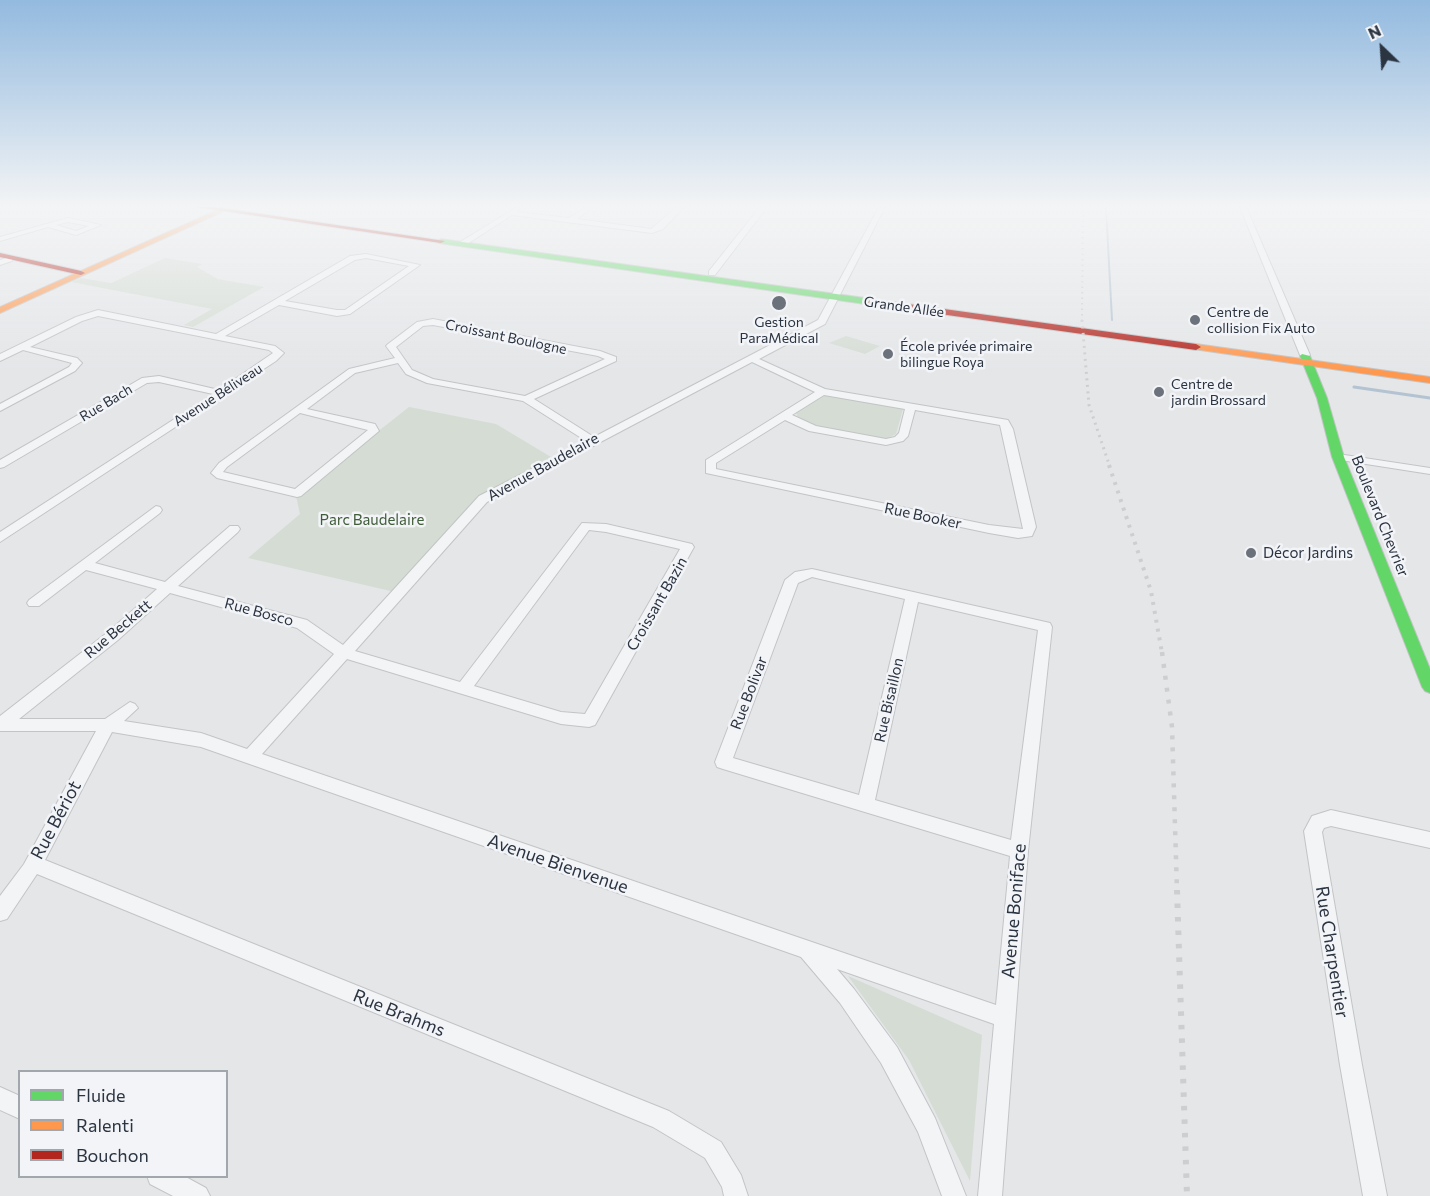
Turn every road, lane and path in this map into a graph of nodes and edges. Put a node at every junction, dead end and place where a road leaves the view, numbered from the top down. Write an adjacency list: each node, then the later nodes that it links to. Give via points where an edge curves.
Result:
1 (23, 263): 10 (main road)
2 (99, 263): 10 (main road)
3 (345, 263): 13 (street)
4 (404, 263): 13 (street, via 416,265 347,312)
5 (614, 263): 12 (main road, Grande Allée)
6 (631, 263): 11 (main road, Grande Allée)
7 (720, 263): 11 (street)
8 (854, 263): 12 (street, Avenue Baudelaire)
9 (1266, 263): 20 (street)
10 (77, 273): 14 (main road); 15 (main road)
11 (712, 273): 12 (main road, Grande Allée)
12 (838, 294): 19 (street, Avenue Baudelaire, via 819,324); 20 (main road, Grande Allée)
13 (278, 302): 16 (street)
14 (0, 304)
15 (0, 310)
16 (217, 337): 17 (street, Avenue Béliveau, via 98,314); 25 (street, Avenue Béliveau, via 279,352)
17 (21, 347): 18 (street, Avenue Béliveau); 28 (street, via 77,363)
18 (0, 358)
19 (752, 359): 24 (street, Rue Booker); 31 (street, Avenue Baudelaire)
20 (1306, 359): 22 (main road, Grande Allée); 23 (main road, Grande Allée); 32 (main road, Boulevard Chevrier)
21 (400, 360): 26 (street, via 409,372 430,381); 26 (street, Croissant Boulogne, via 391,346 427,322 612,359); 29 (street, via 352,371)
22 (1430, 372)
23 (1430, 380)
24 (822, 392): 27 (street, Rue Booker); 30 (street, Rue Booker)
25 (221, 393): 33 (street, Rue Bach, via 159,379 145,380); 37 (street, Avenue Béliveau)
26 (526, 399): 31 (street)
27 (911, 406): 30 (street, via 903,434 894,442 813,429); 30 (street, Rue Booker, via 1004,422 1030,527 1028,533 988,529 710,471 710,462)
28 (0, 408)
29 (299, 410): 29 (street, via 223,465 217,473 297,493 374,431 371,426)
30 (784, 415)
31 (592, 440): 43 (street, Avenue Baudelaire, via 483,499)
32 (1338, 457): 34 (street); 44 (main road, Boulevard Chevrier)
33 (0, 465)
34 (1430, 471)
35 (156, 510): 38 (street)
36 (234, 529): 39 (street, Rue Beckett)
37 (0, 538)
38 (84, 565): 39 (street, Rue Bosco); 41 (street)
39 (167, 587): 43 (street, Rue Bosco, via 302,624); 47 (street, Rue Beckett, via 113,636)
40 (913, 596): 42 (street, Rue Bolivar); 50 (street, Rue Bisaillon); 50 (street, Rue Bolivar, via 812,573 792,580 723,762)
41 (34, 603)
42 (1045, 627): 52 (street, Avenue Boniface)
43 (344, 653): 45 (street, Croissant Bazin); 49 (street, Avenue Baudelaire)
44 (1430, 687)
45 (464, 688): 45 (street, Croissant Bazin, via 586,526 688,547 589,721 561,718)
46 (130, 708): 48 (street)
47 (0, 725): 48 (street, Avenue Bienvenue)
48 (108, 725): 49 (street, Avenue Bienvenue, via 201,740); 53 (street, Rue Bériot)
49 (250, 757): 55 (street, Avenue Bienvenue)
50 (865, 805): 52 (street, Rue Bolivar)
51 (1430, 840): 64 (street, Rue Charpentier, via 1331,818 1318,822 1313,831)
52 (1018, 851): 56 (street, Avenue Boniface)
53 (33, 864): 54 (street, Rue Bériot); 61 (street, Rue Brahms, via 661,1119 712,1150 733,1183)
54 (0, 912)
55 (807, 951): 56 (street, Avenue Bienvenue); 62 (street, via 847,996 890,1055 927,1126)
56 (1005, 1018): 63 (street, Avenue Boniface)
57 (0, 1098): 58 (street)
58 (18, 1107)
59 (162, 1178): 60 (street)
60 (198, 1196)
61 (736, 1196)
62 (954, 1196)
63 (990, 1196)
64 (1376, 1196)

